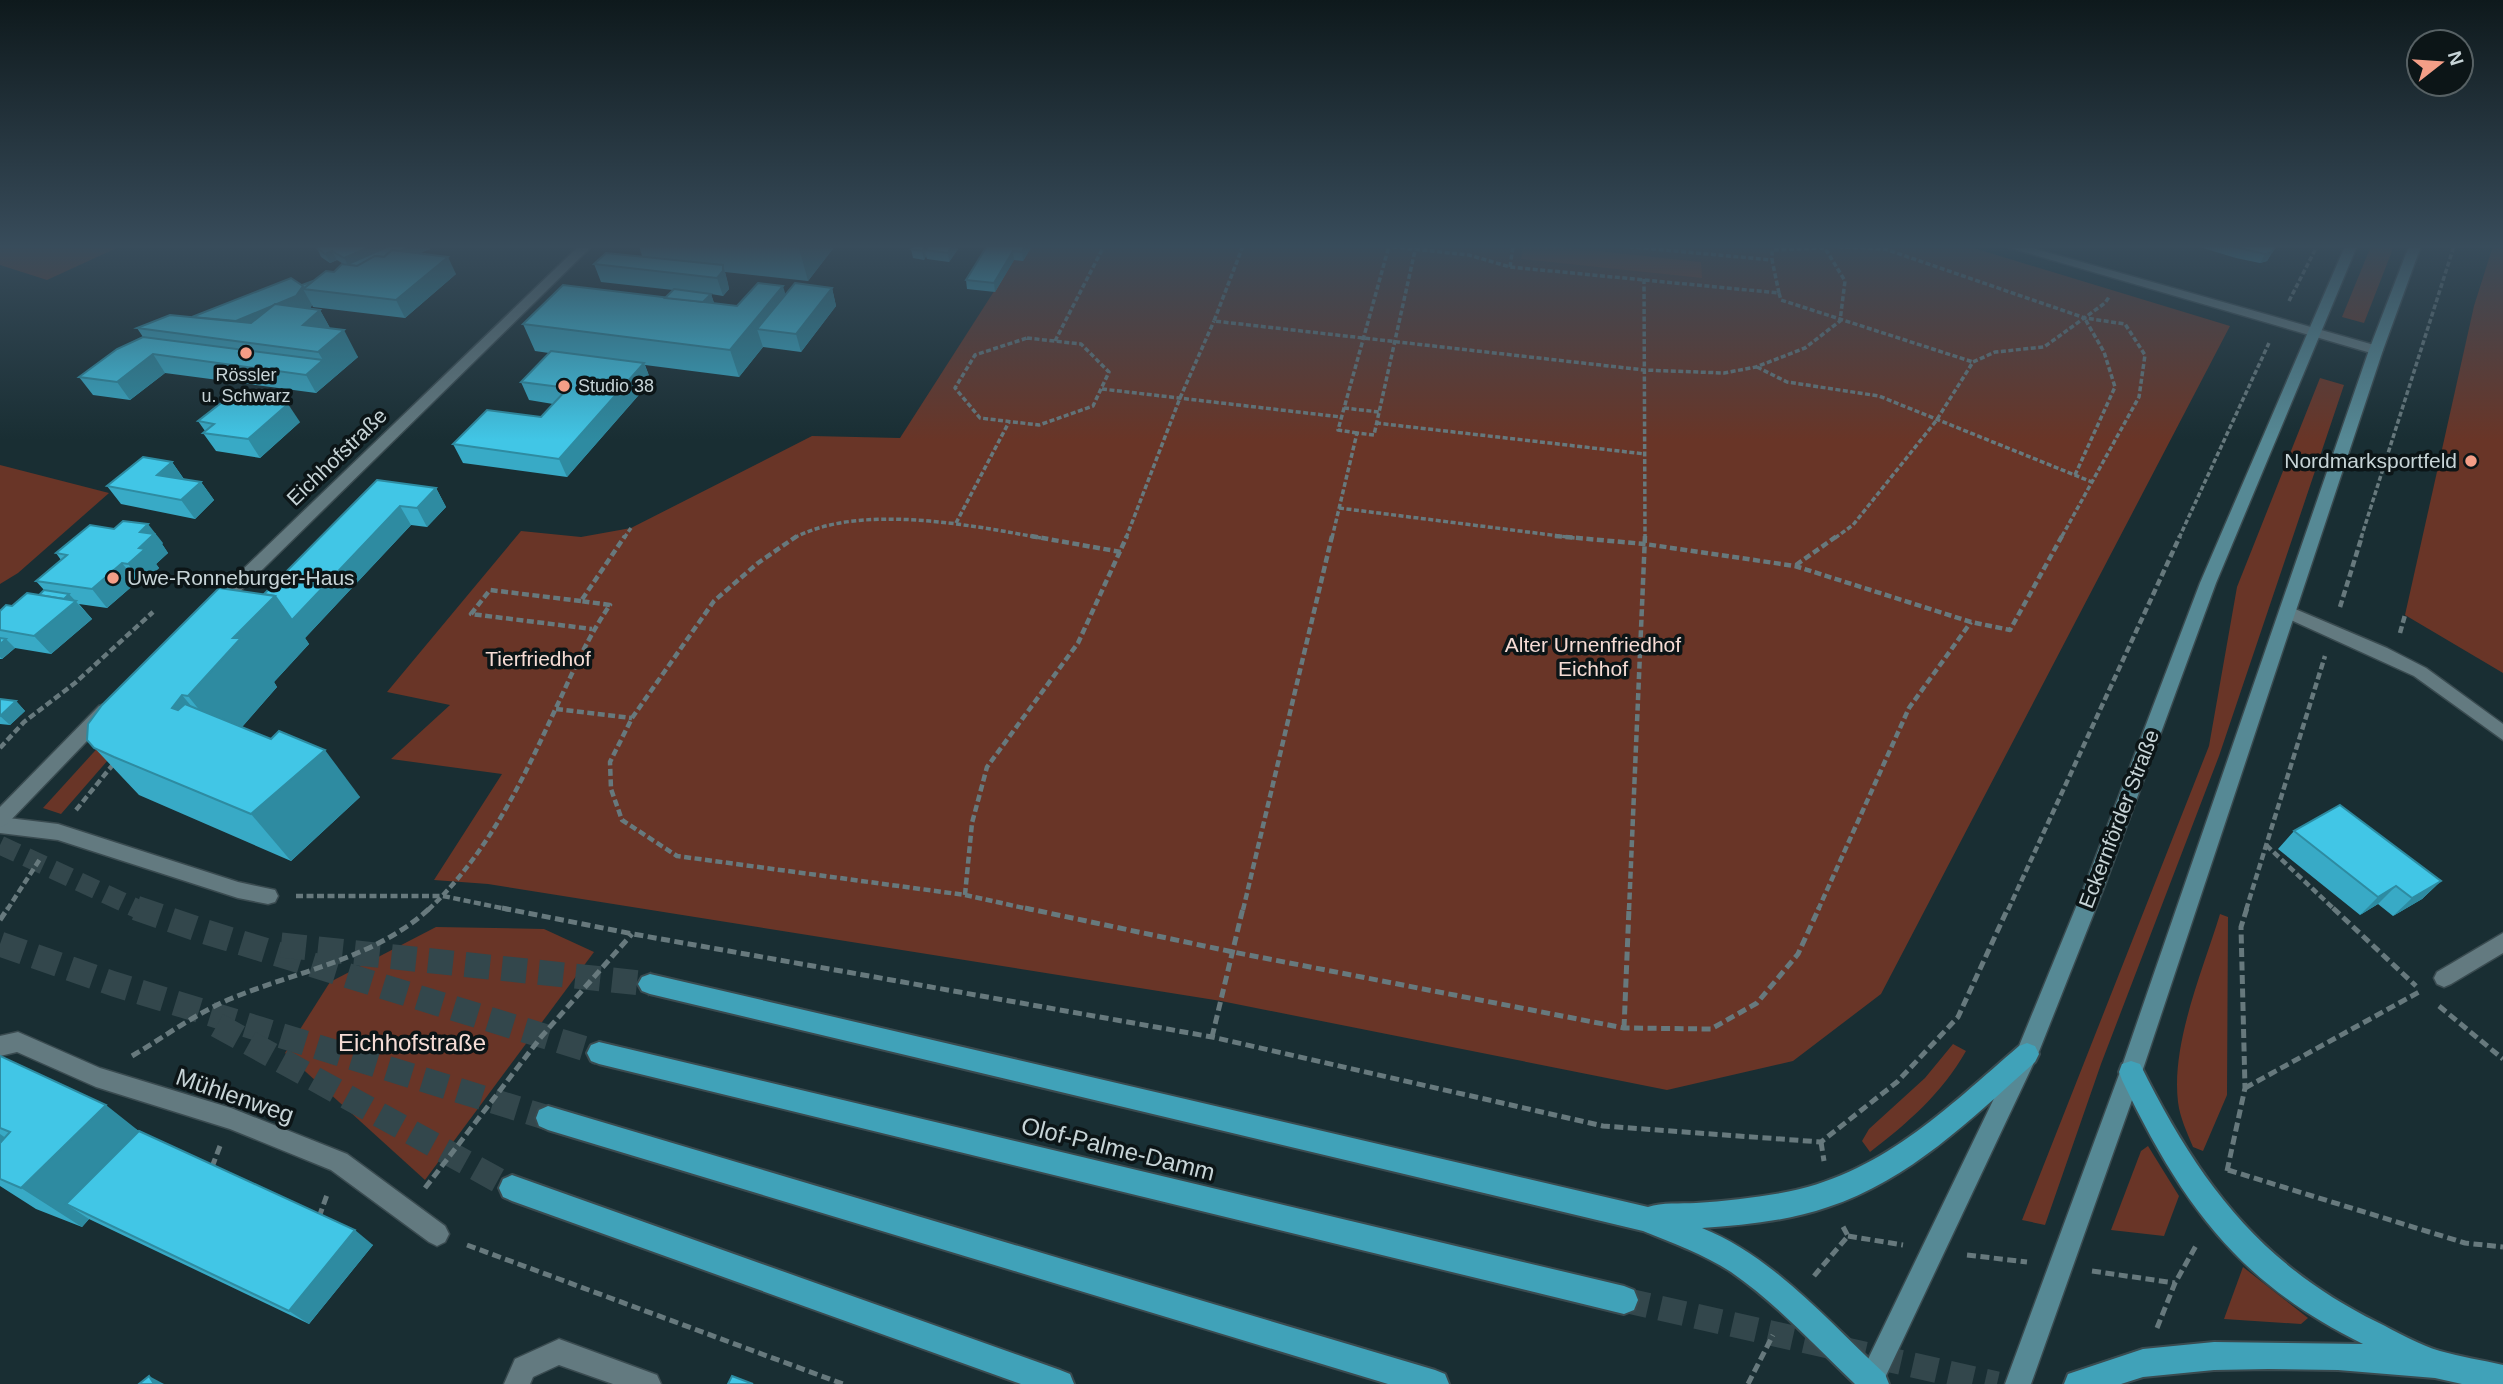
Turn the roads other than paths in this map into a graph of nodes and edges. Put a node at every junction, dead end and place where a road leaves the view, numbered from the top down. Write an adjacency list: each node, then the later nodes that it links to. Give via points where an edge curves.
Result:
1 (519, 311): 8 (street, Eichhofstraße)
2 (2235, 311): 5 (street)
3 (2322, 311): 5 (main road, Eckernförder Straße)
4 (2391, 311): 6 (main road)
5 (2313, 332): 6 (street); 19 (main road, Eckernförder Straße, via 2208,583)
6 (2376, 351): 7 (main road)
7 (2288, 612): 10 (street, via 2420,672); 20 (main road)
8 (196, 624)
9 (117, 699): 11 (street)
10 (2503, 733)
11 (0, 819)
12 (0, 825): 13 (street, via 58,832 238,890)
13 (268, 895)
14 (2503, 942): 15 (street)
15 (2444, 978)
16 (650, 984): 23 (highway)
17 (0, 1046): 24 (street, Mühlenweg, via 19,1042 96,1077 231,1119 339,1162)
18 (599, 1053): 25 (highway, Olof-Palme-Damm)
19 (2026, 1054): 23 (highway, via 1942,1128 1853,1185 1775,1208); 28 (main road, Eckernförder Straße)
20 (2131, 1072): 26 (highway, via 2169,1150 2210,1211 2258,1260 2338,1316); 33 (main road)
21 (548, 1118): 32 (highway)
22 (512, 1188): 31 (highway)
23 (1643, 1218): 28 (highway, via 1740,1262 1790,1303)
24 (437, 1234)
25 (1624, 1300)
26 (2435, 1364): 27 (highway); 34 (highway, via 2338,1356 2214,1356 2143,1363)
27 (2503, 1379)
28 (1872, 1383)
29 (517, 1384): 30 (street, via 524,1368 559,1352)
30 (648, 1384)
31 (1060, 1384)
32 (1435, 1384)
33 (2018, 1384)
34 (2078, 1384)

